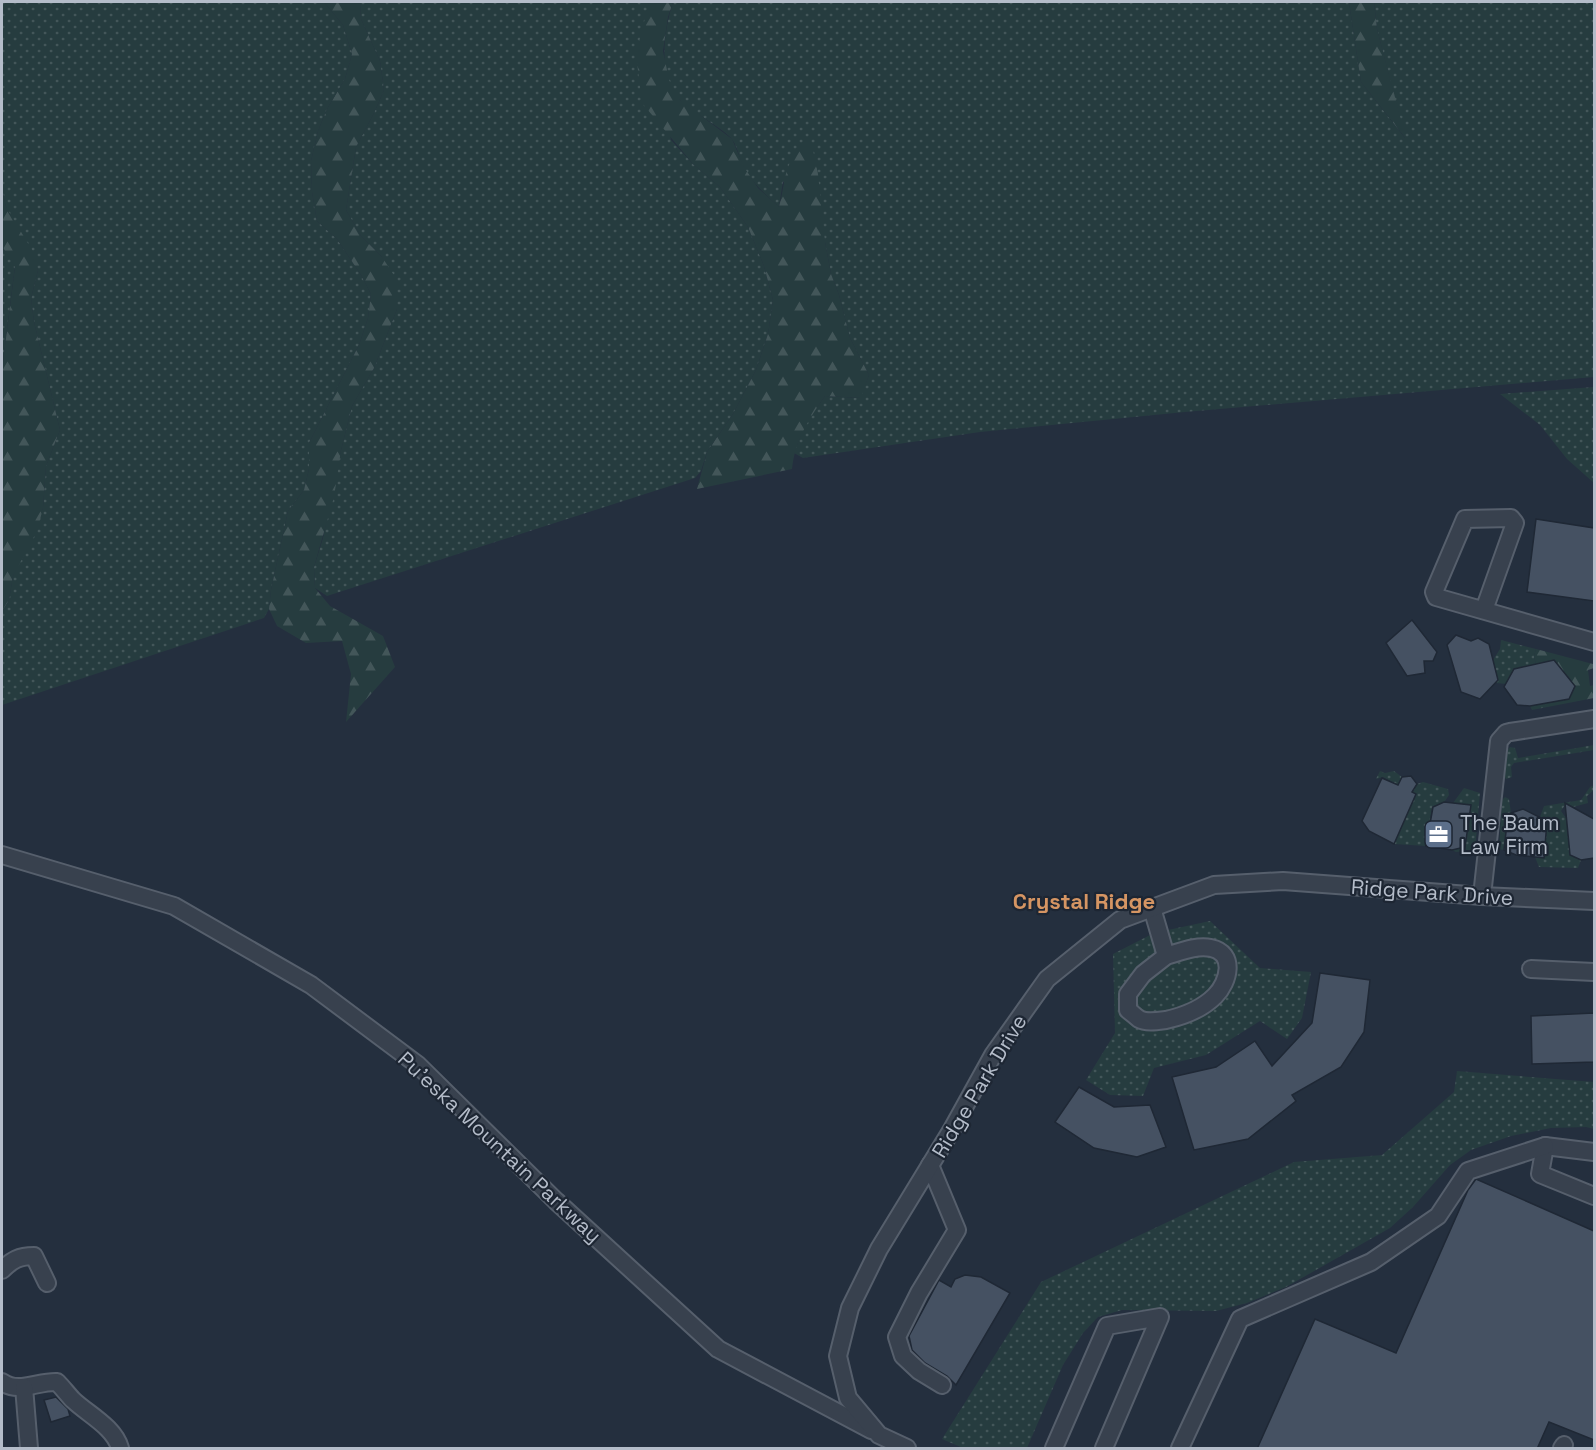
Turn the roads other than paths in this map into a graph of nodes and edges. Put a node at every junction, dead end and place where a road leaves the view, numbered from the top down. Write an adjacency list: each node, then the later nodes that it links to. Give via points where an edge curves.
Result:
1 (1484, 610): 1 (street, via 1436,597 1434,592 1465,519 1511,518 1515,523); 2 (street)
2 (1594, 642)
3 (1594, 719): 5 (street, via 1502,736)
4 (2, 855): 20 (street, Pu'eska Mountain Parkway, via 174,906 311,985 418,1065 556,1201 718,1349)
5 (1482, 896): 6 (street, Ridge Park Drive); 7 (street, Ridge Park Drive, via 1283,881 1214,885)
6 (1594, 901)
7 (1152, 908): 8 (street); 13 (street, Ridge Park Drive, via 1120,920 1047,979 993,1055)
8 (1166, 956): 8 (street, via 1143,974 1128,994 1128,1010 1141,1020 1186,1016 1215,996 1226,981 1229,964 1223,954 1212,948)
9 (1531, 969): 10 (street)
10 (1594, 972)
11 (1545, 1146): 12 (street); 14 (street, via 1540,1174); 26 (street, via 1468,1171 1438,1216 1371,1262 1240,1319)
12 (1594, 1152)
13 (930, 1165): 18 (street, via 957,1230 897,1337 903,1356); 20 (street, Ridge Park Drive, via 879,1249 850,1308 838,1356 848,1398)
14 (1594, 1196)
15 (2, 1270): 16 (street, via 13,1260 34,1257)
16 (47, 1283)
17 (2, 1382): 19 (street, via 9,1387)
18 (942, 1385)
19 (24, 1387): 21 (street); 22 (street, via 57,1382 106,1427)
20 (879, 1435): 23 (street, Pu'eska Mountain Parkway)
21 (29, 1449)
22 (120, 1449)
23 (907, 1449)
24 (1054, 1449): 25 (street, via 1107,1326 1160,1317)
25 (1104, 1449)
26 (1180, 1449)

